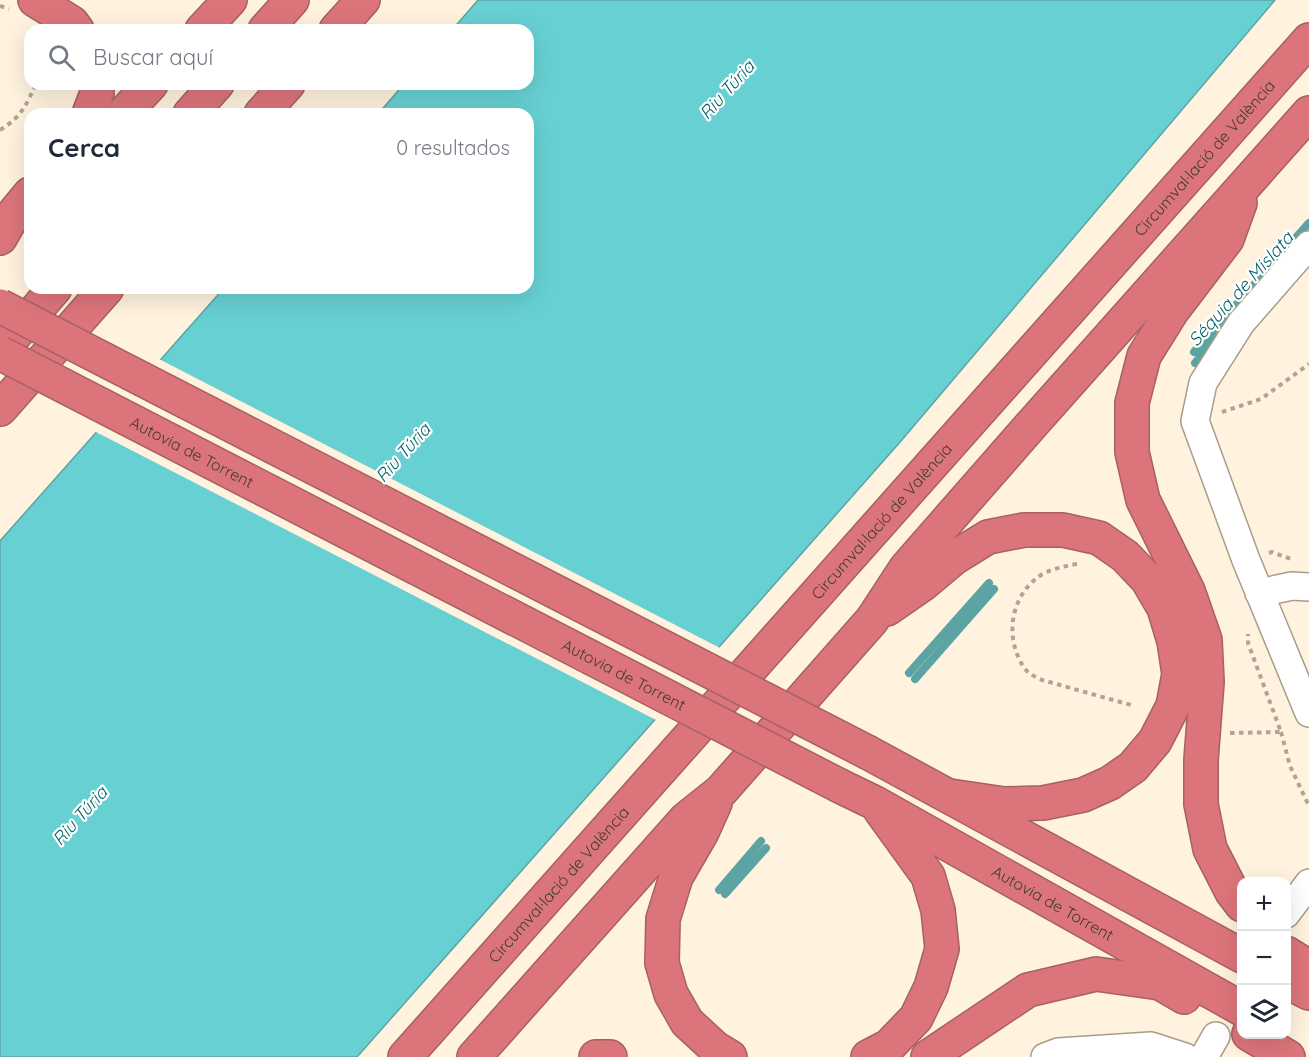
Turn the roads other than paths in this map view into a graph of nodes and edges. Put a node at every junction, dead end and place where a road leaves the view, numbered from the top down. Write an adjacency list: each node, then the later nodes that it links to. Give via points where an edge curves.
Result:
1 (35, 0): 5 (highway)
2 (230, 0): 6 (highway)
3 (292, 0): 7 (highway)
4 (363, 0): 8 (highway)
5 (73, 24)
6 (208, 24)
7 (270, 24)
8 (341, 24)
9 (1309, 40): 51 (highway, Circumval·lació de València)
10 (97, 90): 14 (highway)
11 (145, 90): 15 (highway)
12 (212, 90): 16 (highway)
13 (283, 90): 17 (highway)
14 (91, 108)
15 (129, 108)
16 (195, 108)
17 (266, 108)
18 (1309, 113): 19 (highway)
19 (1248, 182): 33 (highway, via 906,568); 39 (highway, via 1227,239 1172,311 1144,356 1132,403 1132,452 1143,500 1188,591 1205,640 1207,682 1201,804 1210,849)
20 (24, 201): 22 (highway)
21 (24, 217): 22 (highway)
22 (0, 239)
23 (1309, 245): 32 (street, via 1241,323 1203,383 1195,421)
24 (24, 292): 28 (highway)
25 (50, 294): 29 (highway)
26 (102, 294): 30 (highway)
27 (0, 306): 36 (highway, bridge)
28 (0, 319)
29 (0, 352): 37 (highway, Autovia de Torrent, bridge)
30 (0, 409)
31 (1309, 587): 32 (street, via 1292,586)
32 (1259, 593): 34 (street)
33 (872, 620): 35 (highway); 36 (highway, via 988,537 1024,530 1063,530 1099,538 1125,556 1147,579 1164,608 1179,674 1173,706 1155,741 1133,767 1083,795 1043,803 1004,804)
34 (1309, 713)
35 (721, 791): 52 (highway, via 686,819); 55 (highway, via 676,877 663,919 662,963 671,994 687,1022)
36 (950, 796): 41 (highway)
37 (875, 803): 46 (highway, Autovia de Torrent); 56 (highway, via 928,876 938,910 942,949 931,987 916,1018 889,1046)
38 (1309, 883): 40 (street)
39 (1237, 898)
40 (1291, 908)
41 (1237, 953)
42 (1291, 956): 43 (highway)
43 (1309, 967)
44 (1291, 983): 45 (highway)
45 (1309, 993)
46 (1237, 1006)
47 (1291, 1036): 50 (highway)
48 (1256, 1039): 60 (highway)
49 (1220, 1041): 57 (highway, via 1160,983 1096,974 1028,990)
50 (1309, 1047)
51 (405, 1057)
52 (474, 1057)
53 (596, 1057): 54 (highway)
54 (610, 1057)
55 (730, 1057)
56 (868, 1057)
57 (928, 1057)
58 (1045, 1057): 59 (street, via 1058,1052 1152,1046)
59 (1185, 1057)
60 (1288, 1057)

